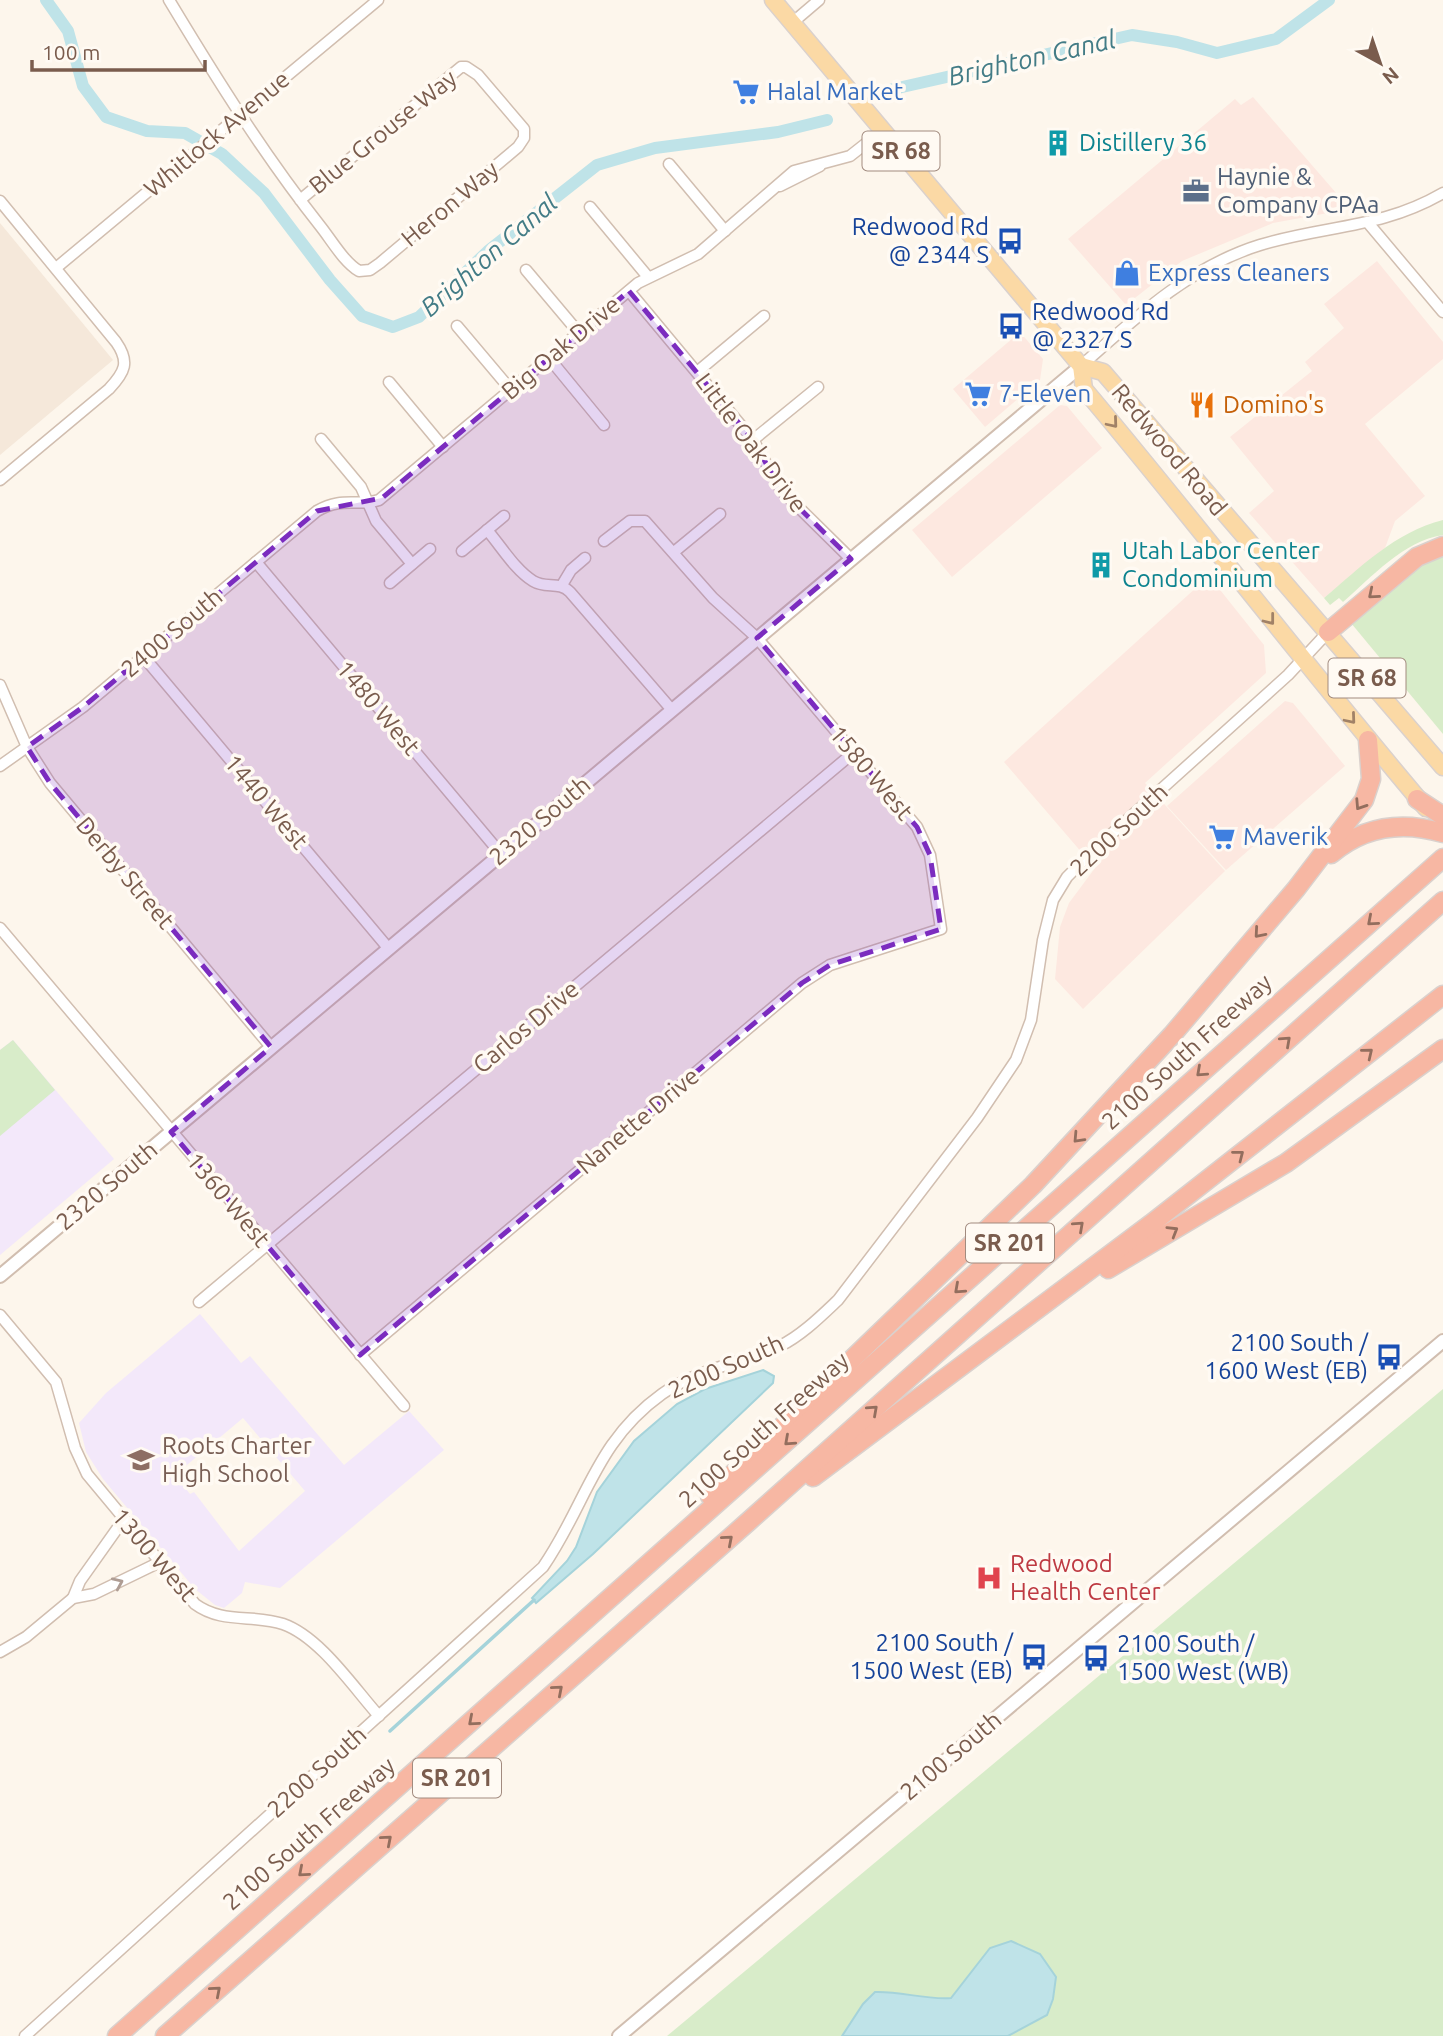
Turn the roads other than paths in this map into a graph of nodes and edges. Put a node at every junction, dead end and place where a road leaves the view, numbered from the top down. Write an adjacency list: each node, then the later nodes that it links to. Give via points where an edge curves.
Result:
1 (169, 0): 7 (street)
2 (378, 0): 7 (street, Whitlock Avenue)
3 (774, 0): 5 (main road, Redwood Road / SR 68)
4 (820, 0): 5 (street)
5 (792, 23): 8 (main road, Redwood Road / SR 68)
6 (466, 66): 11 (street, Blue Grouse Way, via 452,72); 11 (street, Heron Way, via 524,129 524,138 388,257 364,272 351,265)
7 (239, 115): 11 (street); 16 (street, Whitlock Avenue)
8 (883, 130): 15 (street, Big Oak Drive, via 849,156 779,186); 25 (main road, Redwood Road / SR 68)
9 (668, 164): 15 (street)
10 (1443, 193): 14 (street)
11 (300, 200)
12 (0, 201): 16 (street)
13 (590, 207): 18 (street)
14 (1369, 223): 20 (street); 25 (street, via 1275,240 1208,266 1142,313)
15 (725, 231): 18 (street, Big Oak Drive, via 688,261)
16 (55, 268): 34 (street, via 121,349 126,365 109,389)
17 (526, 270): 23 (street)
18 (648, 278): 19 (street, Big Oak Drive)
19 (629, 291): 23 (street, Big Oak Drive); 26 (street, Little Oak Drive)
20 (1443, 312)
21 (764, 316): 26 (street)
22 (457, 326): 29 (street)
23 (579, 333): 24 (street, Big Oak Drive)
24 (549, 358): 29 (street, Big Oak Drive); 30 (street)
25 (1081, 366): 45 (street, 2320 South); 50 (main road, Redwood Road / SR 68, via 1103,372); 53 (main road, Redwood Road / SR 68, one-way to 53, via 1084,389)
26 (697, 372): 32 (street, Little Oak Drive)
27 (389, 382): 33 (street)
28 (818, 387): 32 (street)
29 (511, 390): 33 (street, Big Oak Drive)
30 (604, 425)
31 (321, 439): 35 (street, via 365,492)
32 (753, 440): 45 (street, Little Oak Drive, via 781,490)
33 (443, 447): 35 (street, Big Oak Drive, via 379,500)
34 (0, 480)
35 (368, 503): 46 (street, 2400 South, via 344,502 317,511); 47 (street, via 376,521)
36 (720, 514): 43 (street)
37 (504, 516): 38 (street)
38 (487, 530): 42 (street); 49 (street, via 530,579)
39 (604, 541): 43 (street, 1580 West, via 626,523 639,520)
40 (1443, 546): 50 (highway, one-way to 50, via 1417,557)
41 (430, 549): 47 (street)
42 (462, 551)
43 (674, 552): 51 (street, 1580 West, via 713,598)
44 (585, 558): 49 (street)
45 (851, 559): 51 (street, 2320 South)
46 (256, 562): 52 (street, 2400 South); 64 (street, 1480 West)
47 (412, 564): 48 (street)
48 (390, 583)
49 (562, 585): 55 (street)
50 (1328, 632): 53 (street, 2200 South); 60 (main road, Redwood Road / SR 68)
51 (757, 638): 55 (street, 2320 South); 58 (street, 1580 West)
52 (143, 656): 57 (street, 2400 South); 70 (street, 1440 West)
53 (1302, 661): 56 (main road, Redwood Road / SR 68, one-way to 56); 91 (street, 2200 South, via 1067,877 1047,918 1034,1008 1016,1060 838,1300 782,1345 665,1392 640,1411 601,1458 564,1537 543,1567)
54 (0, 685): 57 (street, Derby Street)
55 (672, 710): 64 (street, 2320 South)
56 (1368, 740): 61 (main road, Redwood Road / SR 68); 66 (highway, one-way to 66, via 1371,779 1364,800)
57 (27, 747): 59 (street, 2400 South); 74 (street, Derby Street, via 50,783)
58 (853, 753): 69 (street, 1580 West, via 916,827 930,855); 77 (street, Carlos Drive)
59 (0, 766)
60 (1443, 767)
61 (1418, 799): 62 (highway); 63 (main road, Redwood Road / SR 68)
62 (1443, 816)
63 (1443, 831): 66 (highway, via 1409,826 1368,831 1343,844)
64 (500, 854): 70 (street, 2320 South)
65 (1443, 858): 89 (highway, 2100 South Freeway / SR 201, one-way to 89)
66 (1296, 889): 89 (highway, one-way to 89, via 1053,1166 645,1556)
67 (1442, 901): 86 (highway, SR 201, one-way to 67)
68 (0, 928): 76 (street, 1360 West)
69 (941, 929): 83 (street, Nanette Drive, via 830,965 802,983)
70 (388, 948): 74 (street, 2320 South)
71 (1443, 986): 73 (highway)
72 (1443, 995): 73 (highway)
73 (1407, 1021): 81 (highway, one-way to 73)
74 (271, 1048): 76 (street, 2320 South)
75 (1443, 1049): 81 (highway, one-way to 75, via 1286,1163)
76 (171, 1132): 77 (street, 1360 West); 78 (street, 2320 South)
77 (267, 1245): 79 (street, Carlos Drive); 83 (street, 1360 West)
78 (0, 1276)
79 (199, 1302)
80 (0, 1315): 85 (street, 1300 West, via 56,1382 79,1460)
81 (1030, 1316): 86 (highway, via 858,1446)
82 (1443, 1341): 95 (street, 2100 South)
83 (360, 1355): 84 (street, 1360 West)
84 (404, 1406)
85 (124, 1519): 87 (street, 1300 West); 88 (street)
86 (749, 1521): 94 (highway, SR 201, one-way to 86)
87 (160, 1562): 88 (street, one-way to 87, via 94,1594); 91 (street, 1300 West, via 207,1613 279,1623 302,1633)
88 (73, 1598): 90 (street)
89 (598, 1611): 93 (highway, 2100 South Freeway / SR 201, one-way to 93)
90 (0, 1652)
91 (379, 1716): 92 (street, 2200 South)
92 (25, 2036)
93 (117, 2036)
94 (165, 2036)
95 (619, 2036)

